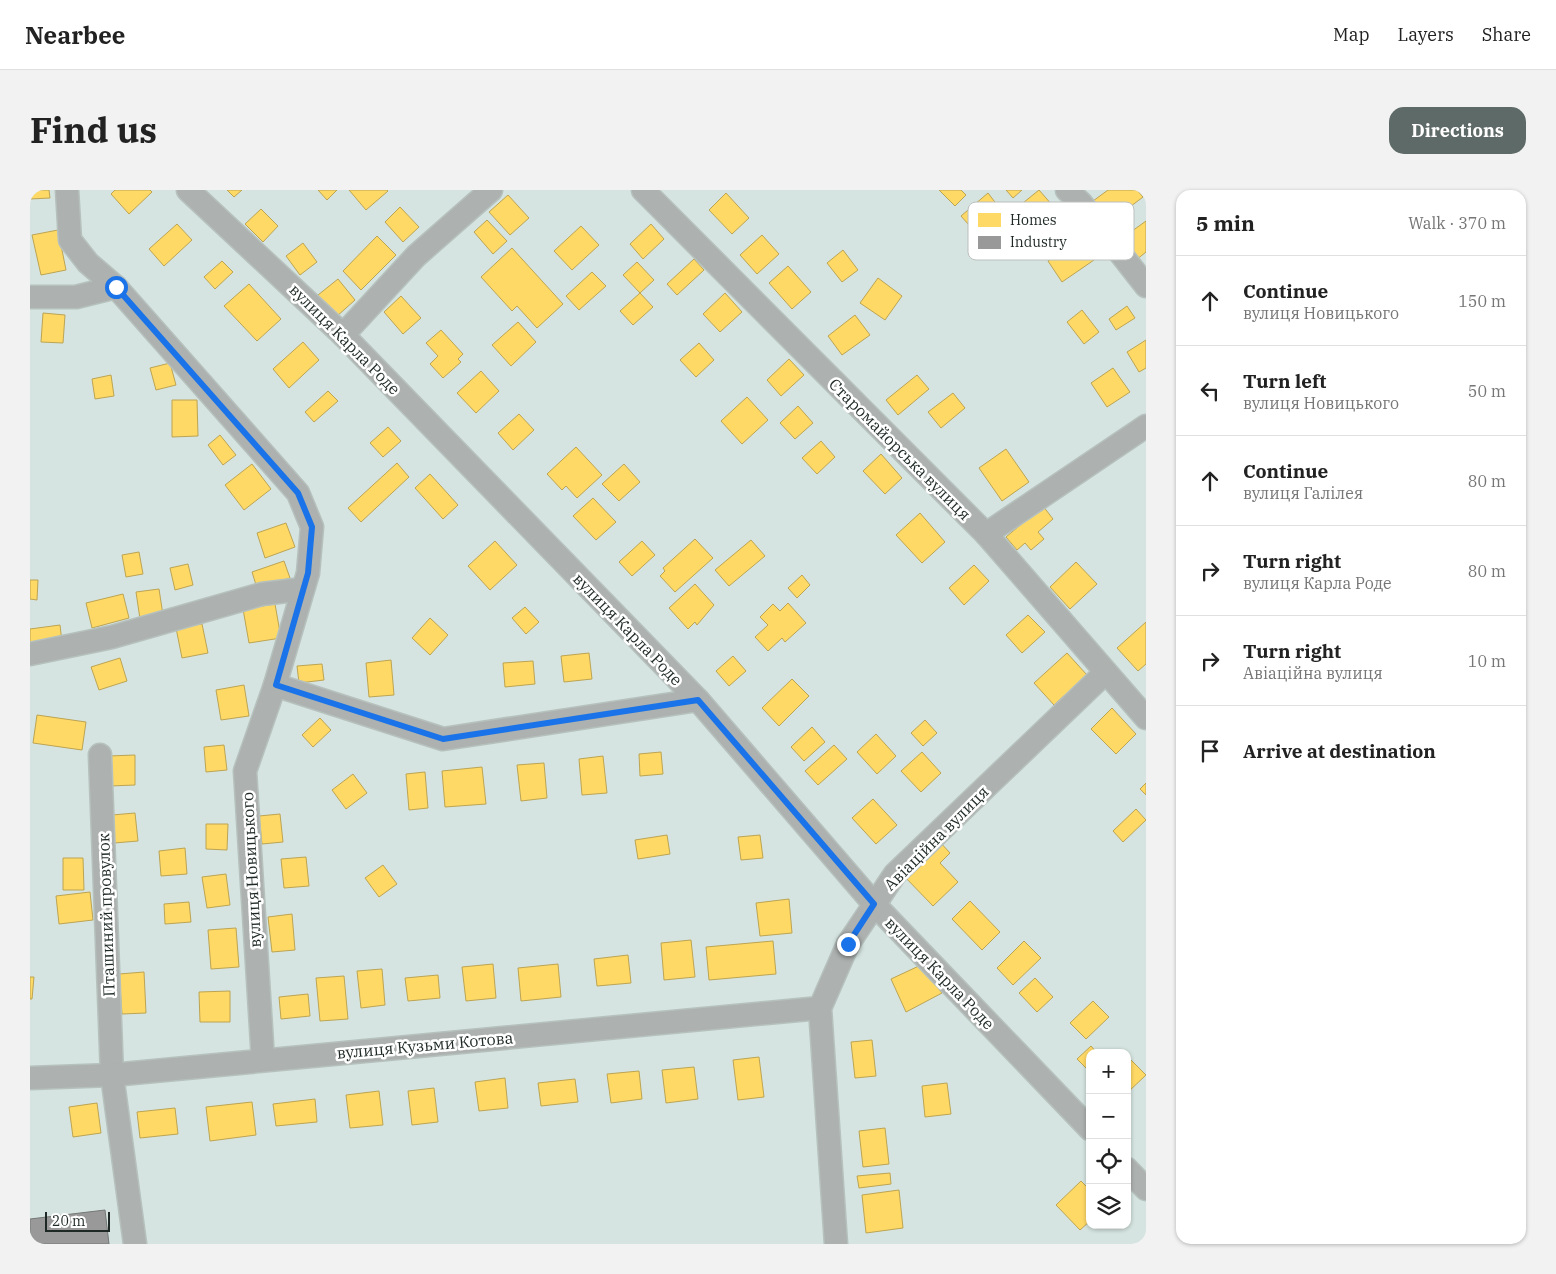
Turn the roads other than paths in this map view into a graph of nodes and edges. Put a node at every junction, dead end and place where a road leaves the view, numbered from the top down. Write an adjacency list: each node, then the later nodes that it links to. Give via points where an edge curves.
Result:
1 (66, 190): 9 (street, вулиця Новицького, via 70,240 88,263)
2 (188, 190): 11 (street, вулиця Карла Роде)
3 (491, 190): 11 (street, via 416,256)
4 (643, 190): 13 (street, Старомайорська вулиця)
5 (1067, 190): 6 (street)
6 (1080, 202)
7 (1126, 260): 8 (street)
8 (1146, 286)
9 (116, 287): 10 (street, via 76,297); 14 (street, вулиця Новицького, via 298,493 312,527)
10 (30, 297)
11 (343, 335): 18 (street, вулиця Карла Роде)
12 (1146, 426): 13 (street)
13 (986, 534): 16 (street, Старомайорська вулиця)
14 (304, 588): 15 (street, via 262,594 112,637); 17 (street, вулиця Новицького)
15 (30, 654)
16 (1105, 673): 19 (street, Старомайорська вулиця); 21 (street, Авіаційна вулиця, via 895,874)
17 (276, 685): 18 (street, via 443,739); 23 (street, вулиця Новицького, via 246,771)
18 (698, 700): 21 (street, вулиця Карла Роде)
19 (1146, 718)
20 (100, 755): 24 (street, Пташиний провулок)
21 (874, 904): 22 (street, Авіаційна вулиця, via 848,944); 26 (street, вулиця Карла Роде)
22 (820, 1008): 23 (street, вулиця Кузьми Котова); 30 (street, Авіаційна вулиця)
23 (263, 1060): 24 (street, вулиця Кузьми Котова)
24 (112, 1075): 25 (street, вулиця Кузьми Котова); 29 (street, Пташиний провулок)
25 (30, 1078)
26 (1086, 1125)
27 (1131, 1173): 28 (street)
28 (1146, 1189)
29 (135, 1244)
30 (836, 1244)

